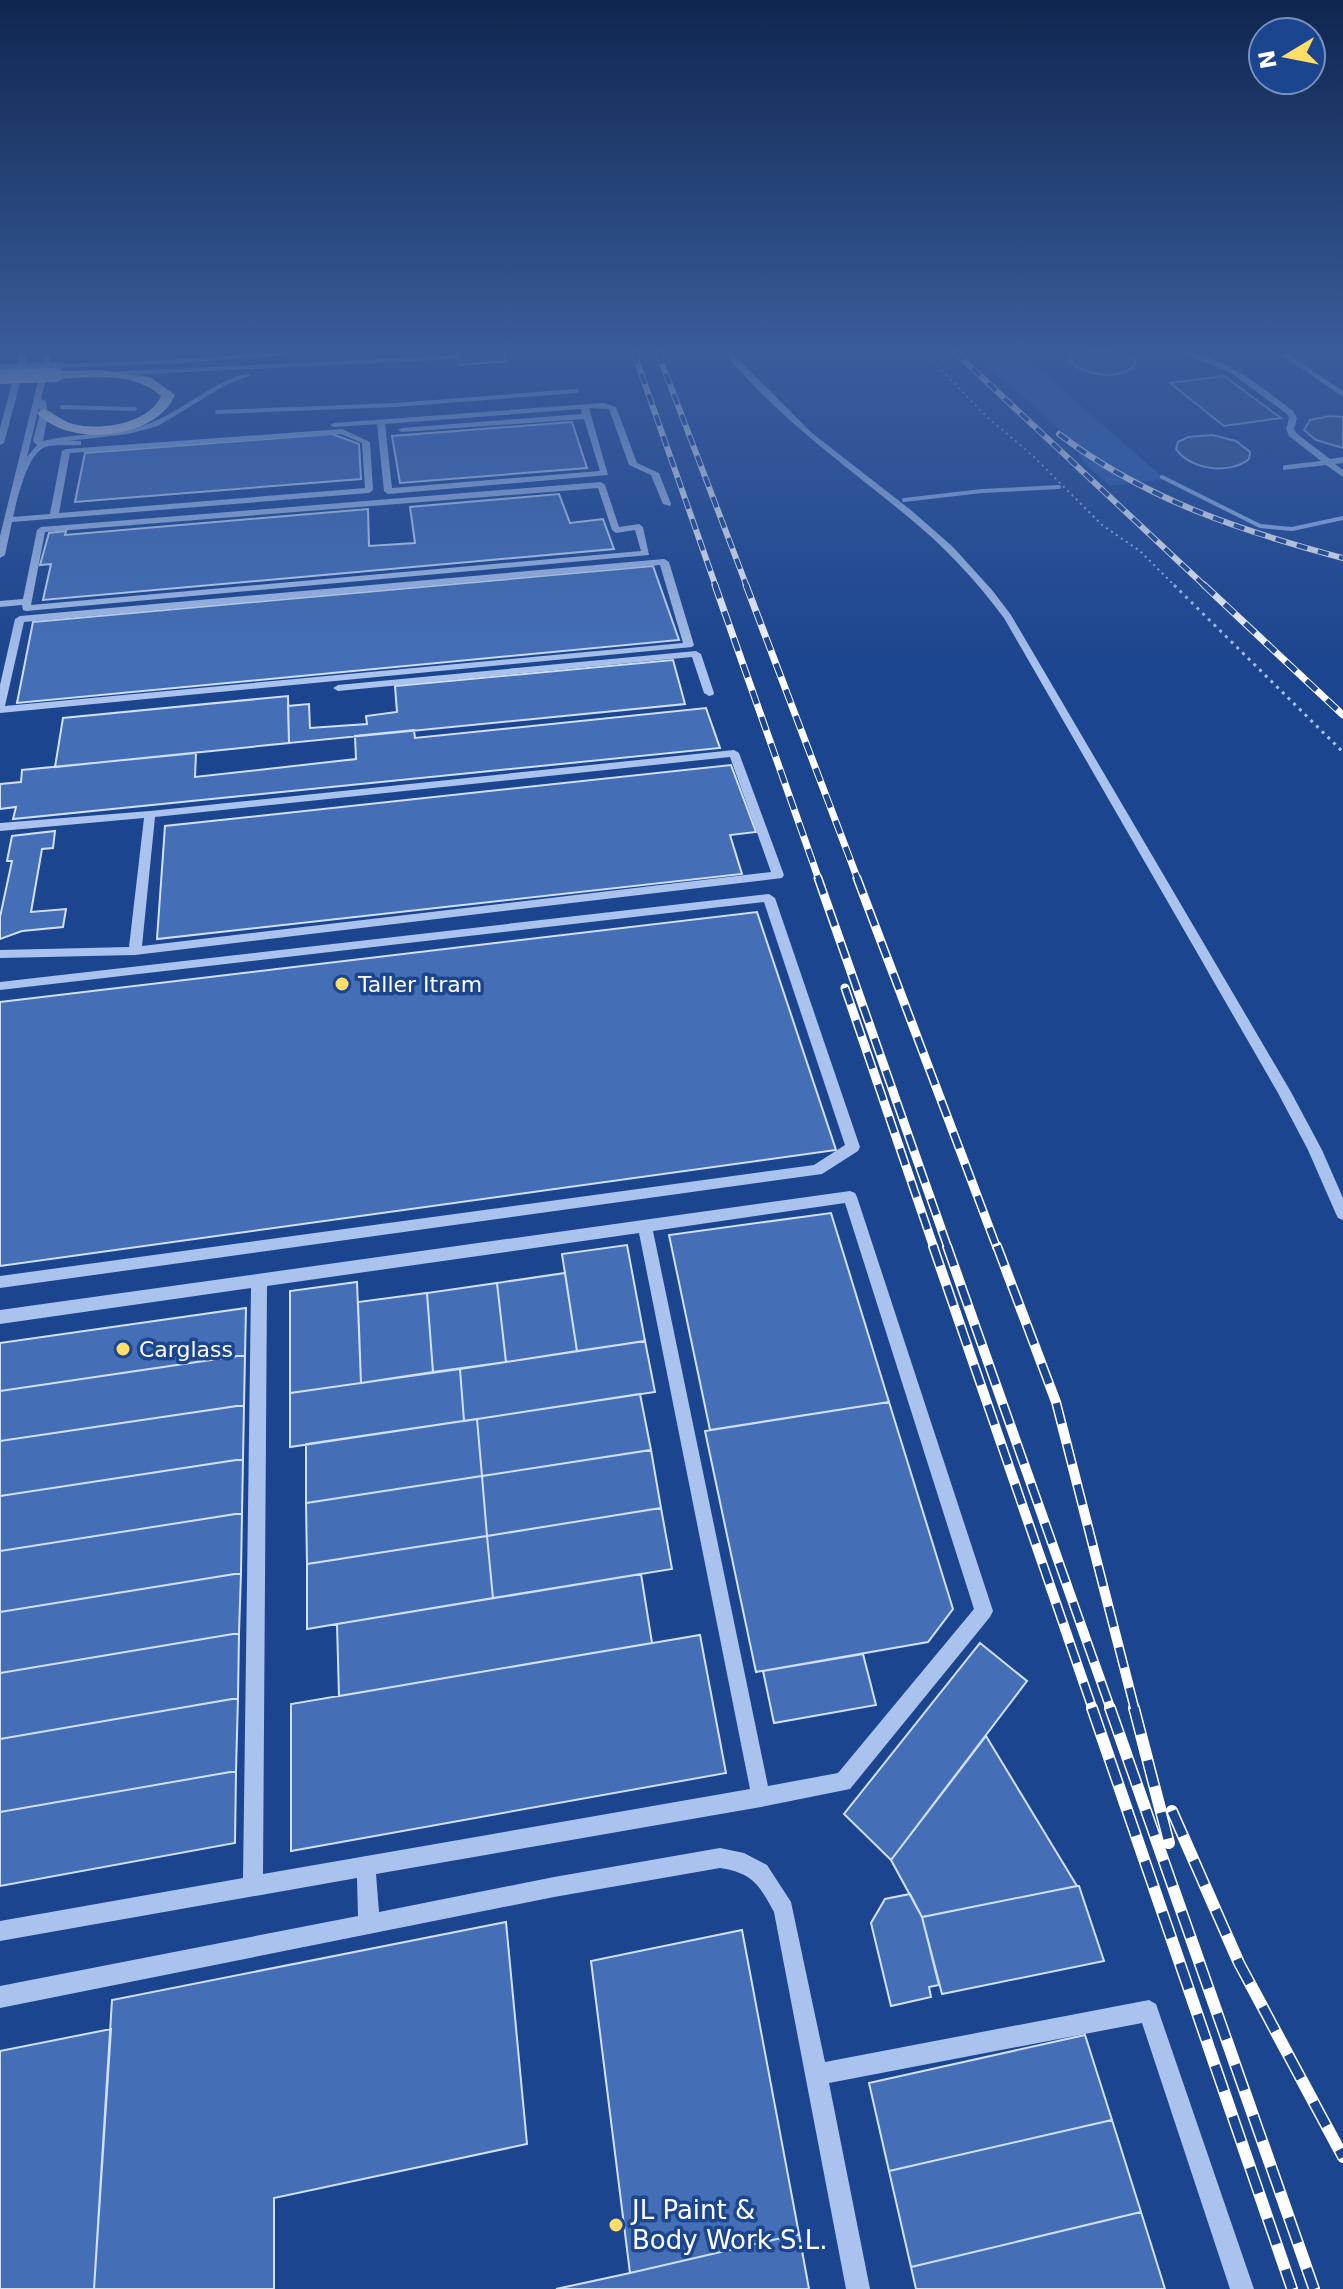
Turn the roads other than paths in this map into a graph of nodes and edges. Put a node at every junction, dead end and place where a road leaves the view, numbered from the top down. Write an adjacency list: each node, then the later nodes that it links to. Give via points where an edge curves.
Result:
1 (23, 460): 14 (street)
2 (31, 460): 14 (street)
3 (64, 460): 16 (street)
4 (367, 460): 16 (street, via 369,490)
5 (385, 460): 6 (street, via 388,491 605,473)
6 (601, 460)
7 (631, 460): 15 (street, via 655,473)
8 (841, 460): 29 (street, via 931,528 986,585 1008,617 1284,1092)
9 (1325, 460): 11 (street)
10 (1343, 460): 11 (street)
11 (1328, 462): 12 (street); 13 (street)
12 (1286, 468)
13 (1343, 474)
14 (19, 476): 17 (street)
15 (667, 504)
16 (54, 517): 17 (street)
17 (8, 520): 18 (street)
18 (0, 555)
19 (27, 602): 19 (street, via 41,530 601,485 616,530 639,527 646,553 26,608); 20 (street)
20 (0, 604)
21 (709, 693): 23 (street, via 696,654)
22 (0, 703): 22 (street, via 20,619 664,562 689,645)
23 (0, 721)
24 (150, 814): 25 (street); 26 (street); 26 (street, via 734,753 778,875)
25 (0, 827)
26 (135, 951): 27 (street)
27 (0, 954)
28 (0, 986): 32 (street, via 769,898 853,1147 817,1170)
29 (1343, 1214)
30 (645, 1226): 31 (street); 34 (street); 34 (street, via 850,1197 984,1611 843,1782)
31 (259, 1280): 33 (street); 36 (street)
32 (0, 1282)
33 (0, 1317)
34 (761, 1797): 35 (street)
35 (366, 1866): 36 (street); 37 (street)
36 (253, 1886): 38 (street)
37 (369, 1923): 39 (street); 40 (street, via 720,1858 745,1860 768,1879 784,1909)
38 (0, 1931)
39 (0, 1997)
40 (815, 2075): 41 (street); 42 (street, via 1149,2011)
41 (858, 2289)
42 (1242, 2289)

